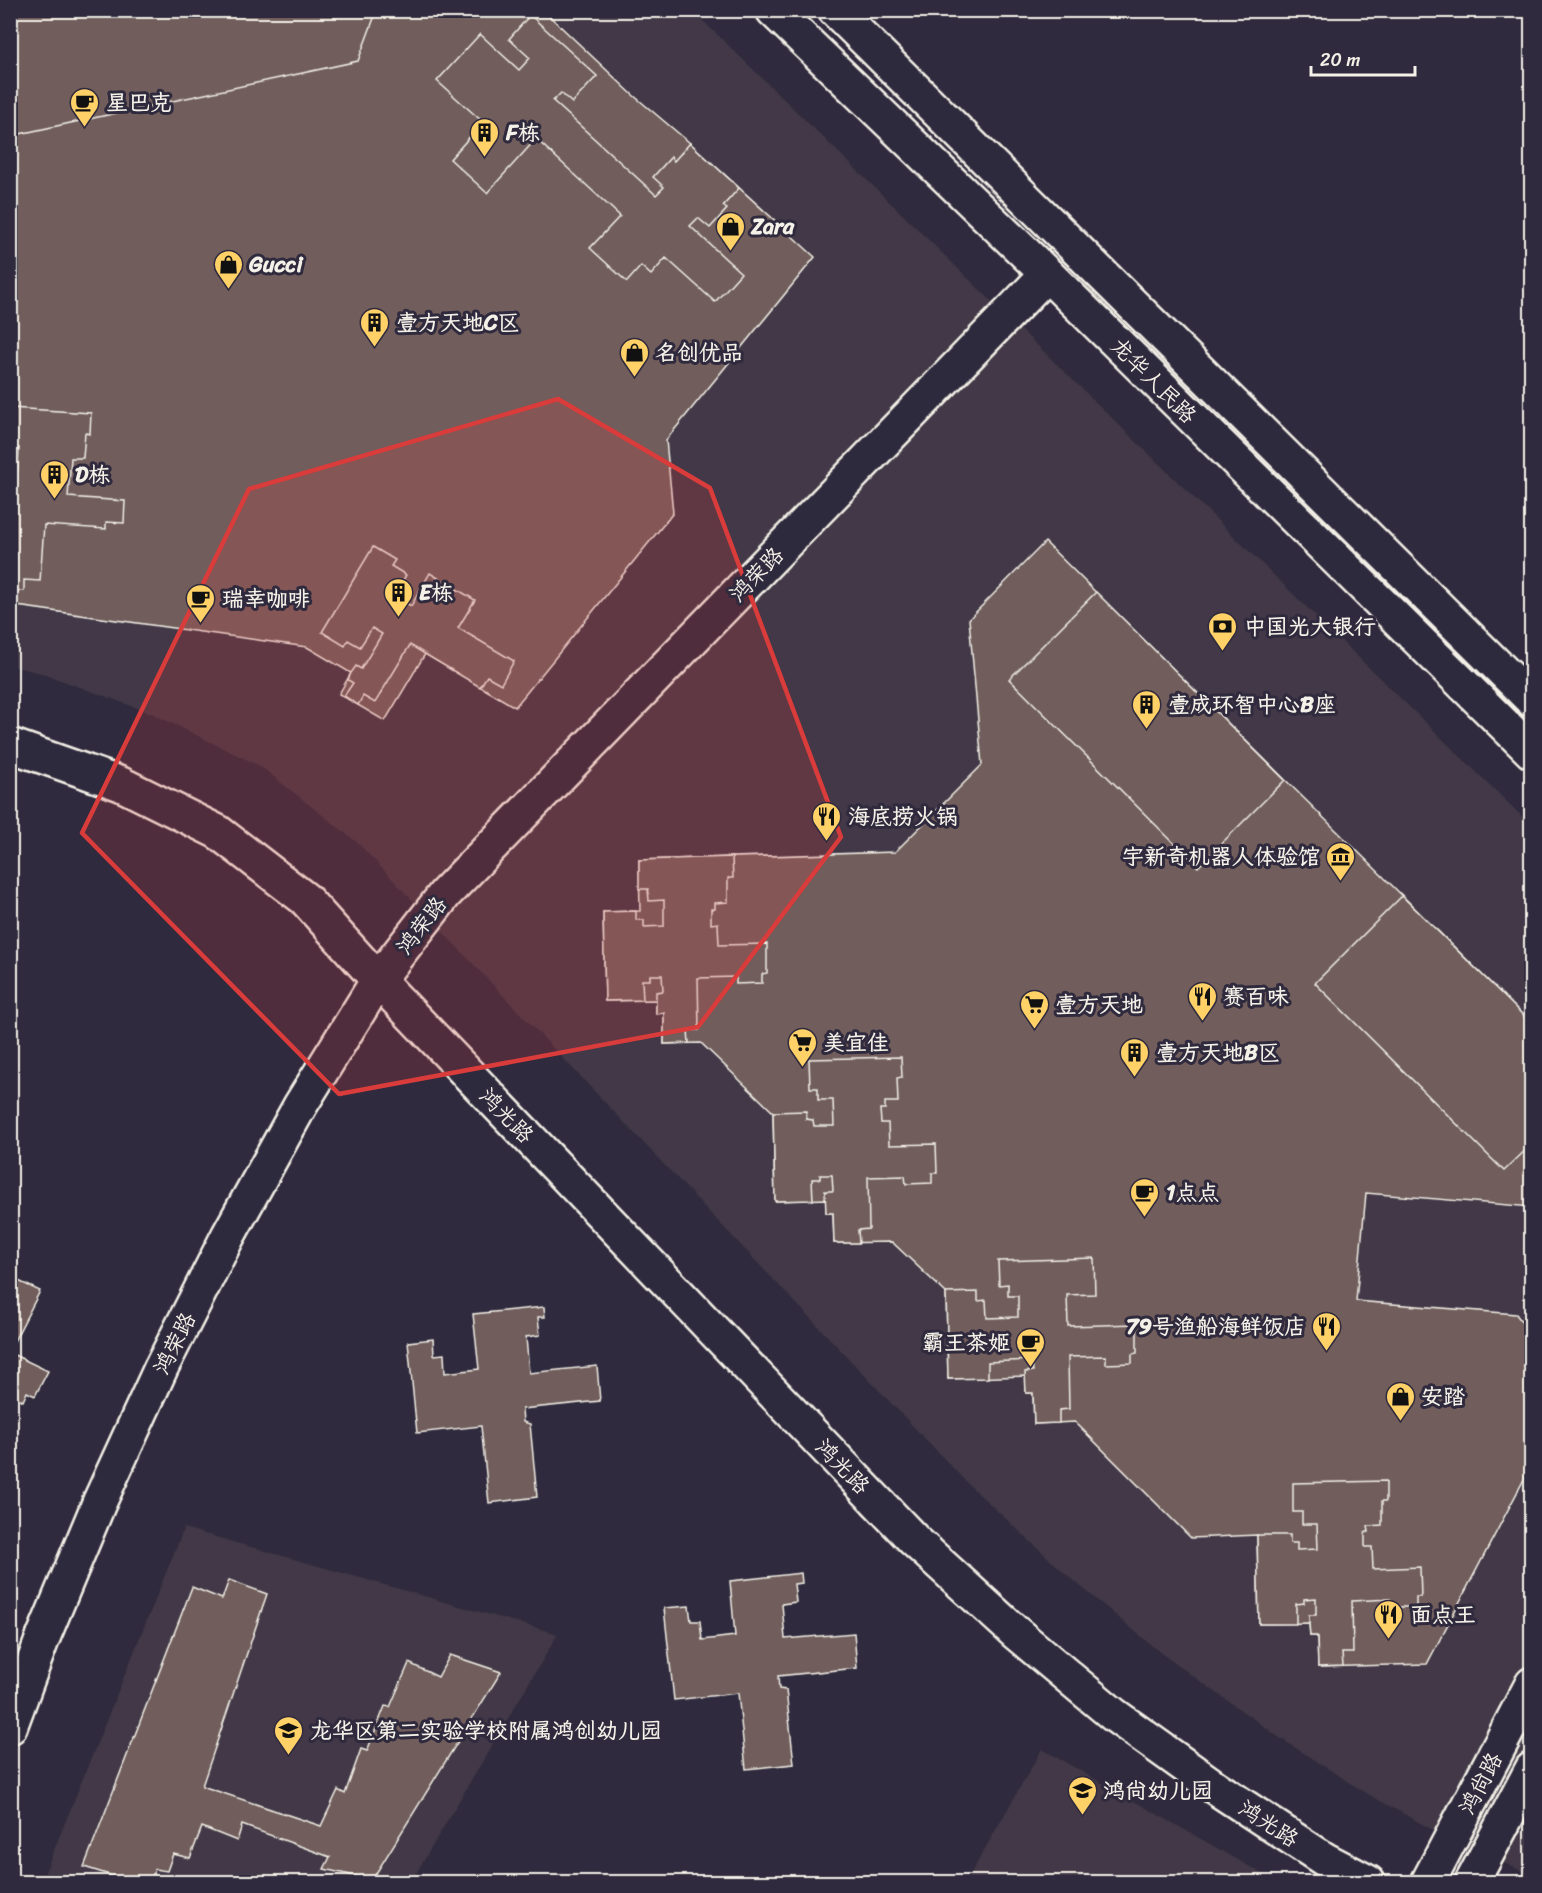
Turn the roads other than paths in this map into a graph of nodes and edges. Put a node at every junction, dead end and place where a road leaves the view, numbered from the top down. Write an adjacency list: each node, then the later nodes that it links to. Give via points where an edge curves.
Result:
1 (773, 10): 3 (street, 龙华人民路)
2 (834, 10): 4 (street, 龙华人民路)
3 (1047, 274): 6 (street, 龙华人民路); 7 (street, 鸿荣路, via 445,894)
4 (1532, 700)
5 (10, 745): 7 (street, 鸿光路, via 121,784 218,832 305,899)
6 (1532, 752)
7 (378, 980): 9 (street, 鸿荣路, via 295,1116 161,1368 99,1503); 11 (street, 鸿光路, via 914,1540 1016,1633 1114,1715 1215,1788 1324,1859)
8 (1532, 1684): 12 (street, 鸿尚路)
9 (10, 1726)
10 (1532, 1769): 13 (street, 鸿尚路)
11 (1368, 1882)
12 (1428, 1882)
13 (1472, 1882)

